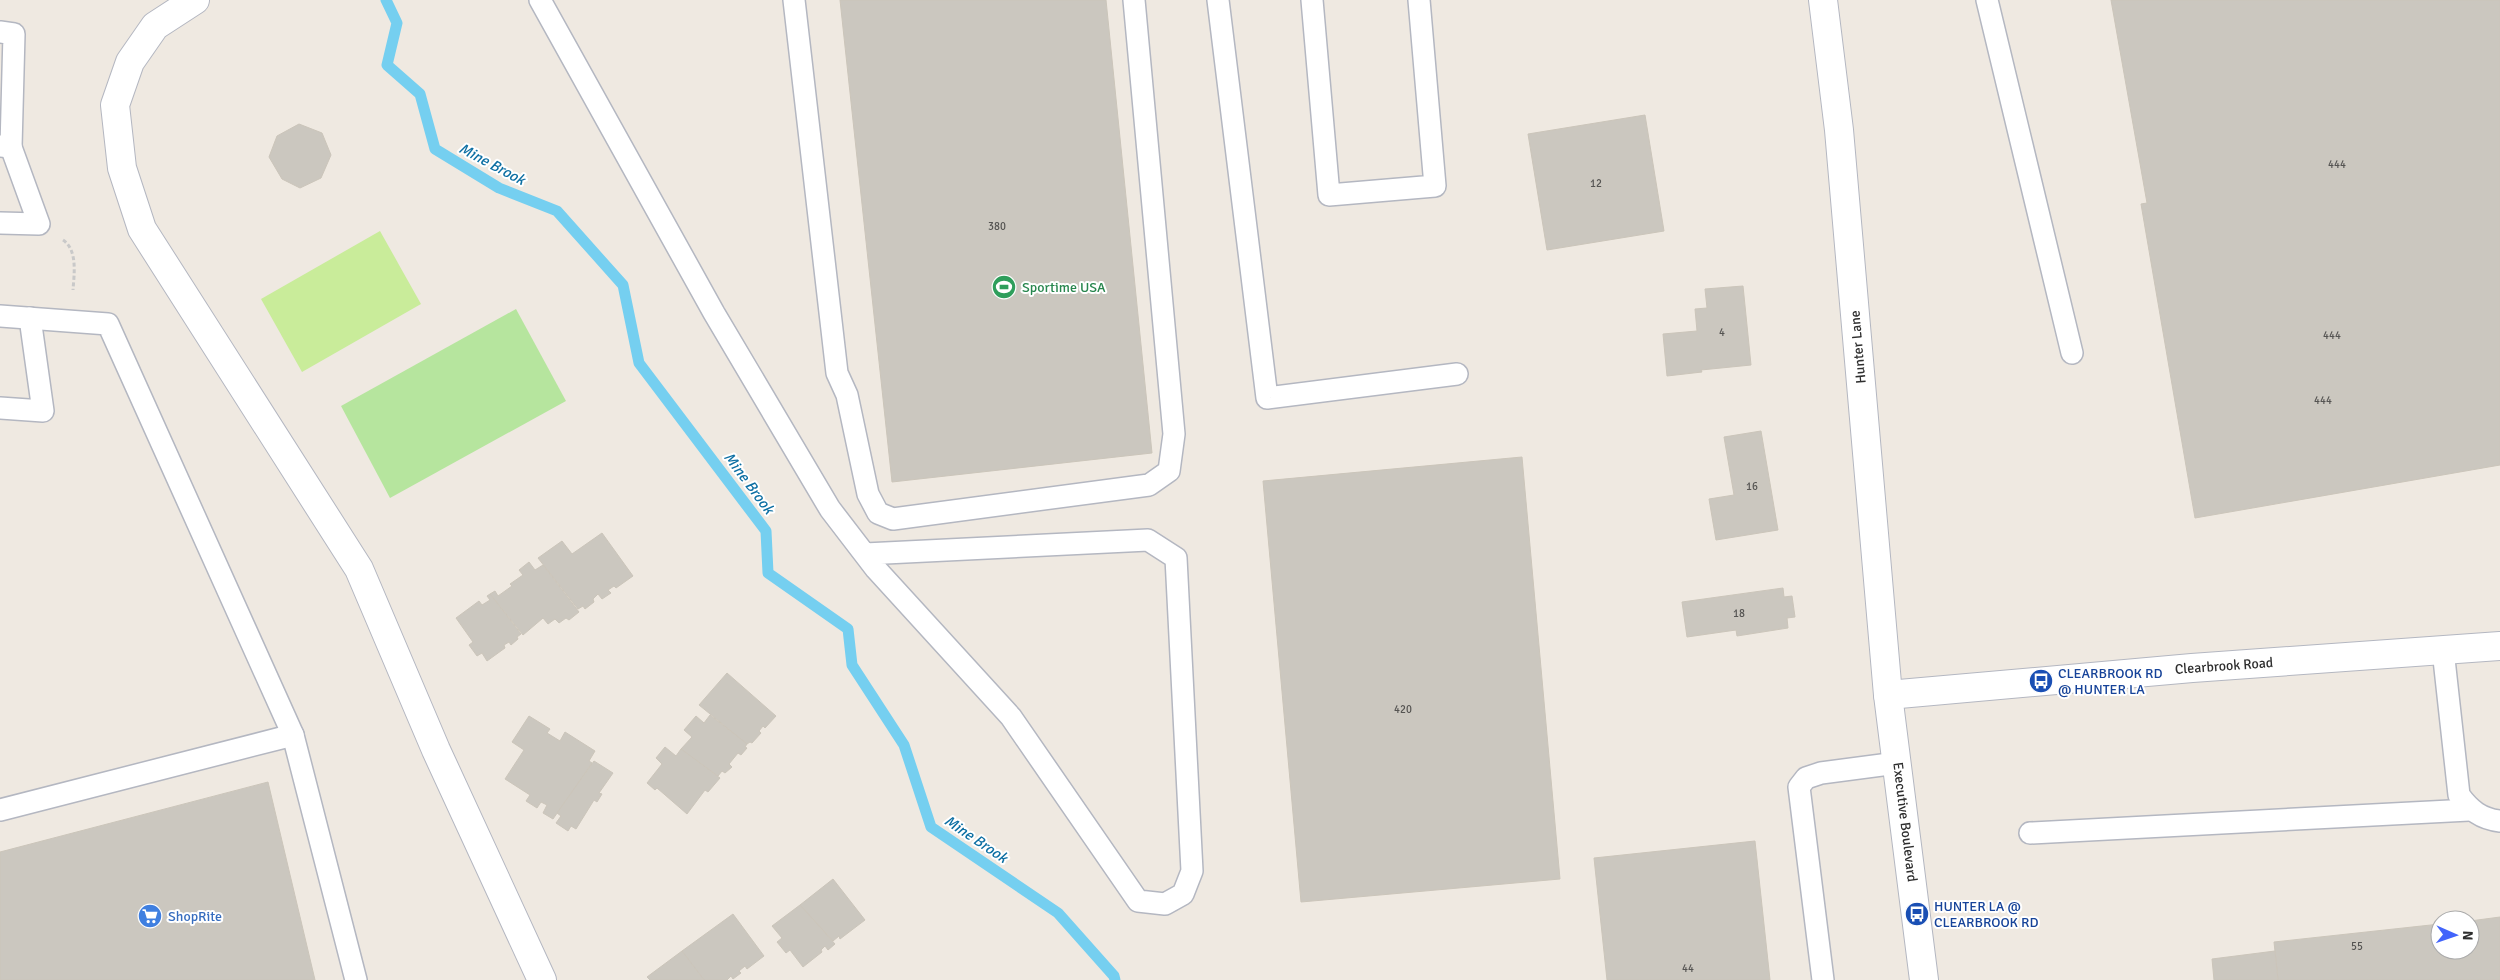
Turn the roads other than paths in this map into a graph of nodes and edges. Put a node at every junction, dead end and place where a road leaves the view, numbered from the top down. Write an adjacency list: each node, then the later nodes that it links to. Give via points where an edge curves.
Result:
1 (195, 0): 29 (street, via 155,26 130,62 116,105 122,168 142,230 359,569 436,750)
2 (540, 0): 18 (lane, via 714,313 830,509)
3 (794, 0): 4 (lane, via 837,373 847,395 868,494 878,513 893,519 1149,485 1169,471 1174,434)
4 (1134, 0)
5 (1218, 0): 16 (lane, via 1266,398)
6 (1312, 0): 7 (lane, via 1329,195 1435,186)
7 (1419, 0)
8 (1823, 0): 21 (street, Hunter Lane, via 1839,130)
9 (1987, 0): 15 (lane)
10 (0, 32): 11 (lane, via 14,34)
11 (6, 146): 12 (lane, via 40,224)
12 (0, 222)
13 (0, 316): 14 (lane)
14 (30, 318): 17 (lane, via 43,411); 22 (lane, via 108,324)
15 (2072, 353)
16 (1457, 374)
17 (0, 408)
18 (865, 554): 18 (lane, via 1011,717 1138,901 1165,904 1183,894 1192,871 1176,558 1148,540)
19 (2500, 646): 20 (street, Clearbrook Road)
20 (2443, 650): 21 (street, Clearbrook Road); 25 (lane, via 2459,795)
21 (1888, 695): 23 (street, Executive Boulevard)
22 (293, 735): 24 (lane); 28 (lane)
23 (1897, 763): 30 (lane, via 1821,773 1806,778 1799,787); 31 (street, Executive Boulevard)
24 (0, 810)
25 (2470, 810): 26 (lane, via 2489,820); 27 (lane)
26 (2500, 821)
27 (2030, 833)
28 (356, 980)
29 (542, 980)
30 (1823, 980)
31 (1924, 980)

